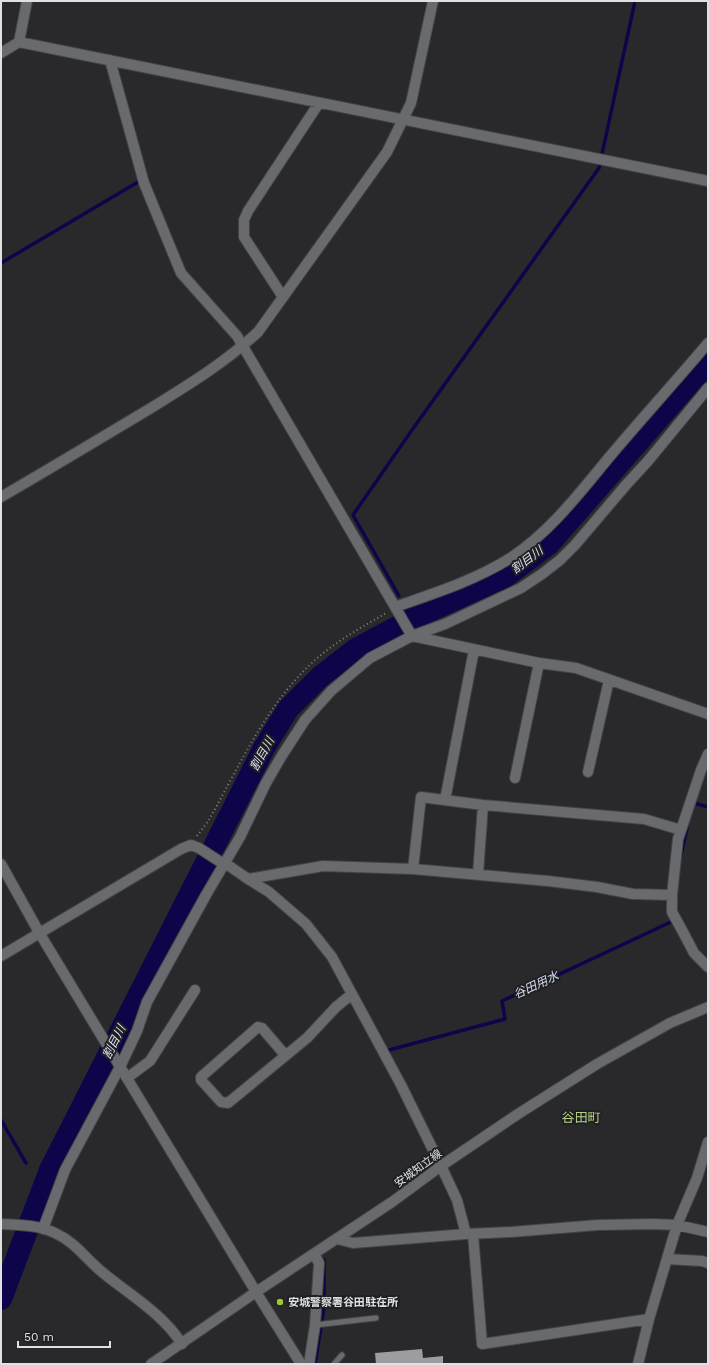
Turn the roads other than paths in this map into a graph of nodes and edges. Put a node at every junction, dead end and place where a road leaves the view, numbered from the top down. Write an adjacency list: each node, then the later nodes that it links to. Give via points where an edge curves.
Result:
1 (27, 1): 3 (street)
2 (433, 1): 7 (street, via 411,103)
3 (19, 42): 4 (street); 5 (street)
4 (1, 53)
5 (110, 60): 6 (street); 11 (street, via 144,183 180,273)
6 (319, 103): 7 (street); 9 (street, via 244,220 244,237)
7 (403, 120): 8 (street); 9 (street, via 387,152)
8 (708, 181)
9 (282, 297): 11 (street, via 258,332)
10 (708, 343): 14 (street, via 570,505 534,540 489,570)
11 (243, 345): 13 (street, via 171,395); 14 (street)
12 (708, 388): 15 (street, via 648,461 560,560 521,588 445,624)
13 (1, 497)
14 (395, 607): 15 (street)
15 (412, 636): 16 (street); 26 (street, via 370,658 331,691 305,720 281,757)
16 (474, 650): 17 (street); 23 (street)
17 (539, 664): 18 (street, via 576,668); 22 (street)
18 (610, 680): 19 (street); 21 (street)
19 (708, 714)
20 (708, 754): 25 (street)
21 (588, 772)
22 (515, 778)
23 (445, 800): 24 (street); 28 (street, via 421,797)
24 (483, 805): 25 (street, via 644,819); 29 (street)
25 (681, 830): 31 (street)
26 (222, 862): 30 (street); 32 (street, via 195,847 181,849); 39 (street, via 147,1002)
27 (1, 864): 32 (street)
28 (413, 869): 29 (street); 30 (street, via 324,866)
29 (478, 874): 31 (street, via 597,887 634,894)
30 (248, 880): 36 (street, via 269,892 306,924 332,957)
31 (672, 895): 34 (street, via 672,912 694,954)
32 (40, 934): 33 (street); 39 (street)
33 (1, 956)
34 (708, 967)
35 (195, 990): 40 (street, via 150,1062)
36 (352, 994): 38 (street, via 307,1038); 43 (street)
37 (708, 1007): 43 (street, 安城知立線, via 670,1022 597,1064)
38 (285, 1055): 38 (street, via 228,1103 221,1102 201,1080 201,1077 258,1027 262,1028)
39 (120, 1067): 40 (street); 46 (street, via 65,1170)
40 (127, 1078): 53 (street)
41 (708, 1142): 42 (street)
42 (705, 1162): 45 (street)
43 (441, 1166): 48 (street); 49 (street, 安城知立線)
44 (1, 1224): 46 (street)
45 (677, 1225): 47 (street); 48 (street, via 598,1224); 51 (street)
46 (43, 1229): 57 (street, via 73,1243 102,1271 151,1309)
47 (708, 1232)
48 (469, 1234): 49 (street, via 353,1243); 55 (street, via 482,1344)
49 (337, 1239): 50 (street, 安城知立線)
50 (314, 1254): 53 (street, 安城知立線); 56 (street, via 319,1263)
51 (667, 1259): 52 (street); 55 (street)
52 (708, 1263)
53 (256, 1292): 57 (street, 安城知立線); 60 (street)
54 (376, 1318): 56 (lane)
55 (649, 1319): 63 (street)
56 (316, 1325): 61 (street)
57 (182, 1344): 59 (street, 安城知立線)
58 (342, 1355): 62 (lane)
59 (151, 1364)
60 (301, 1364)
61 (309, 1364)
62 (334, 1364)
63 (638, 1364)

